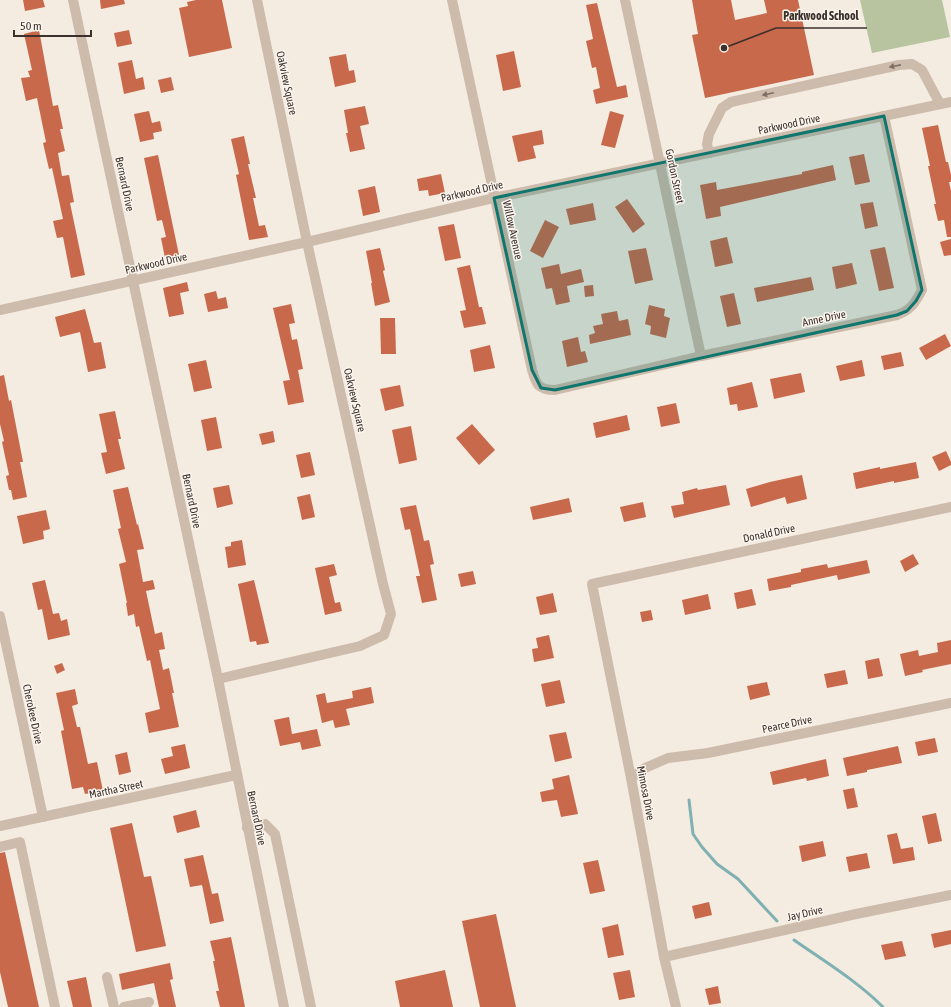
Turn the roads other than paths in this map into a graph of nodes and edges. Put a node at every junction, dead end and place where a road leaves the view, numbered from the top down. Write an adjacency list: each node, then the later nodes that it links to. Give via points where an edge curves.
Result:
1 (74, 0): 12 (street, Bernard Drive)
2 (257, 0): 11 (street, Oakview Square)
3 (452, 0): 10 (street, Willow Avenue)
4 (625, 0): 9 (street, Gordon Street)
5 (951, 102): 6 (street, Parkwood Drive)
6 (940, 104): 7 (street, Parkwood Drive); 8 (street, one-way to 8, via 922,70 912,64 899,65 731,102 722,108 709,134)
7 (884, 116): 8 (street, Parkwood Drive); 14 (street, Anne Drive, via 920,275 922,290 916,301 907,311 897,315)
8 (709, 153): 9 (street, Parkwood Drive)
9 (660, 163): 10 (street, Parkwood Drive); 14 (street, Gordon Street)
10 (494, 198): 11 (street, Parkwood Drive); 15 (street, Willow Avenue, via 532,370 535,380)
11 (307, 242): 12 (street, Parkwood Drive); 19 (street, Oakview Square, via 391,614 384,635 360,646)
12 (133, 281): 13 (street, Parkwood Drive); 19 (street, Bernard Drive)
13 (0, 310)
14 (701, 356): 15 (street, Anne Drive, via 555,390)
15 (545, 390)
16 (951, 506): 17 (street, Donald Drive)
17 (592, 584): 22 (street, Mimosa Drive)
18 (0, 616): 23 (street, Cherokee Drive)
19 (218, 679): 21 (street, Bernard Drive)
20 (951, 703): 22 (street, Pearce Drive, via 708,753 668,758 645,768)
21 (236, 775): 23 (street, Martha Street); 25 (street, Bernard Drive)
22 (631, 778): 28 (street, Mimosa Drive)
23 (43, 817): 24 (street, Martha Street)
24 (0, 826)
25 (247, 828): 34 (street, Bernard Drive); 35 (street, via 265,824 275,834)
26 (0, 847): 31 (street, via 20,842)
27 (951, 895): 28 (street, Jay Drive)
28 (664, 956): 36 (street, Mimosa Drive)
29 (107, 977): 32 (street)
30 (149, 1002): 33 (street)
31 (55, 1007)
32 (114, 1007)
33 (124, 1007)
34 (284, 1007)
35 (311, 1007)
36 (676, 1007)

